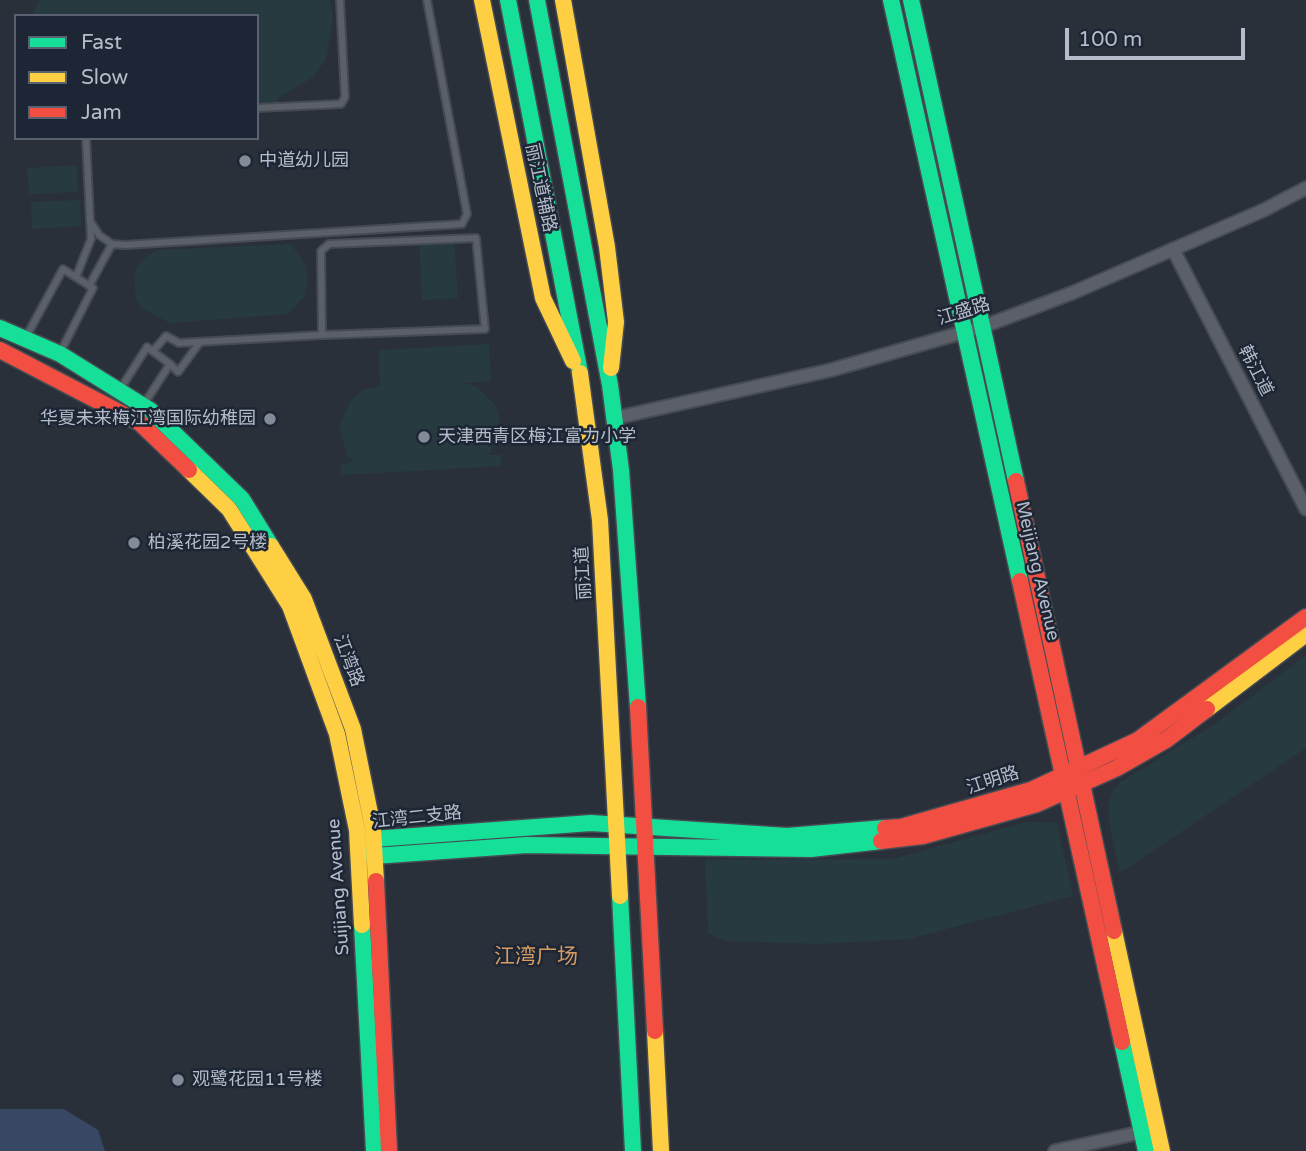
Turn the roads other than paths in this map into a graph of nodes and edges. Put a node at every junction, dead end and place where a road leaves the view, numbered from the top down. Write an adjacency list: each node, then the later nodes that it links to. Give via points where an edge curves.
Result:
1 (340, 0): 9 (lane, via 345,97 341,104)
2 (427, 0): 13 (lane, via 467,214 462,224)
3 (482, 0): 27 (street, 丽江道辅路, via 543,298)
4 (508, 0): 27 (street, 丽江道)
5 (537, 0): 28 (street)
6 (564, 0): 28 (street, via 616,321)
7 (891, 0): 19 (street, Meijiang Avenue)
8 (911, 0): 18 (street, Meijiang Avenue)
9 (259, 108)
10 (86, 140): 12 (lane)
11 (1306, 188): 14 (street, 江盛路)
12 (90, 221): 13 (lane); 15 (lane, via 91,239)
13 (112, 244): 16 (lane)
14 (1173, 249): 18 (street, 江盛路); 32 (street, 韩江道)
15 (76, 277): 16 (lane); 21 (lane, via 63,269)
16 (89, 286): 25 (lane, via 93,288)
17 (0, 327): 21 (street, 江湾路)
18 (982, 327): 19 (street, 江盛路); 35 (street, Meijiang Avenue)
19 (964, 332): 31 (street, 江盛路, via 831,370); 36 (street, Meijiang Avenue)
20 (322, 335): 20 (lane, via 321,251 328,244 476,238 485,328); 22 (lane)
21 (25, 339): 25 (street, 江湾路)
22 (200, 342): 24 (lane, via 179,344 166,336); 26 (lane, via 178,372)
23 (0, 350): 42 (street, Suijiang Avenue, via 140,423 229,509 295,619 337,734)
24 (153, 351): 26 (lane); 29 (lane, via 147,346)
25 (60, 354): 29 (street, 江湾路)
26 (170, 365): 30 (lane)
27 (581, 378): 37 (street, 丽江道, via 600,520)
28 (610, 386): 31 (street)
29 (119, 391): 30 (street, 江湾路)
30 (143, 406): 39 (street, 江湾路, via 242,499 304,599 353,729)
31 (615, 418): 38 (street)
32 (1306, 509)
33 (1306, 618): 35 (street, 江明路)
34 (1306, 634): 35 (street, 江明路, via 1166,740)
35 (1082, 777): 36 (street, 江明路); 51 (street, Meijiang Avenue)
36 (1065, 784): 38 (street, 江明路, via 901,827 863,831 737,835); 41 (street, 江明路, via 985,820 868,844 767,849); 44 (street, Meijiang Avenue)
37 (616, 824): 38 (street, 江湾二支路); 39 (street, 江湾二支路); 40 (street, 丽江道)
38 (645, 825): 41 (street)
39 (373, 839): 42 (street, 江湾二支路); 43 (street, 江湾路)
40 (617, 844): 41 (street, 江湾二支路); 43 (street, 江湾二支路); 47 (street, 丽江道)
41 (646, 844): 48 (street)
42 (358, 848): 43 (street, 江湾二支路); 45 (street, Suijiang Avenue)
43 (374, 856): 46 (street, 江湾路)
44 (1142, 1132): 49 (street); 50 (street, Meijiang Avenue)
45 (374, 1151)
46 (388, 1151)
47 (633, 1151)
48 (661, 1151)
49 (1055, 1151)
50 (1146, 1151)
51 (1162, 1151)

